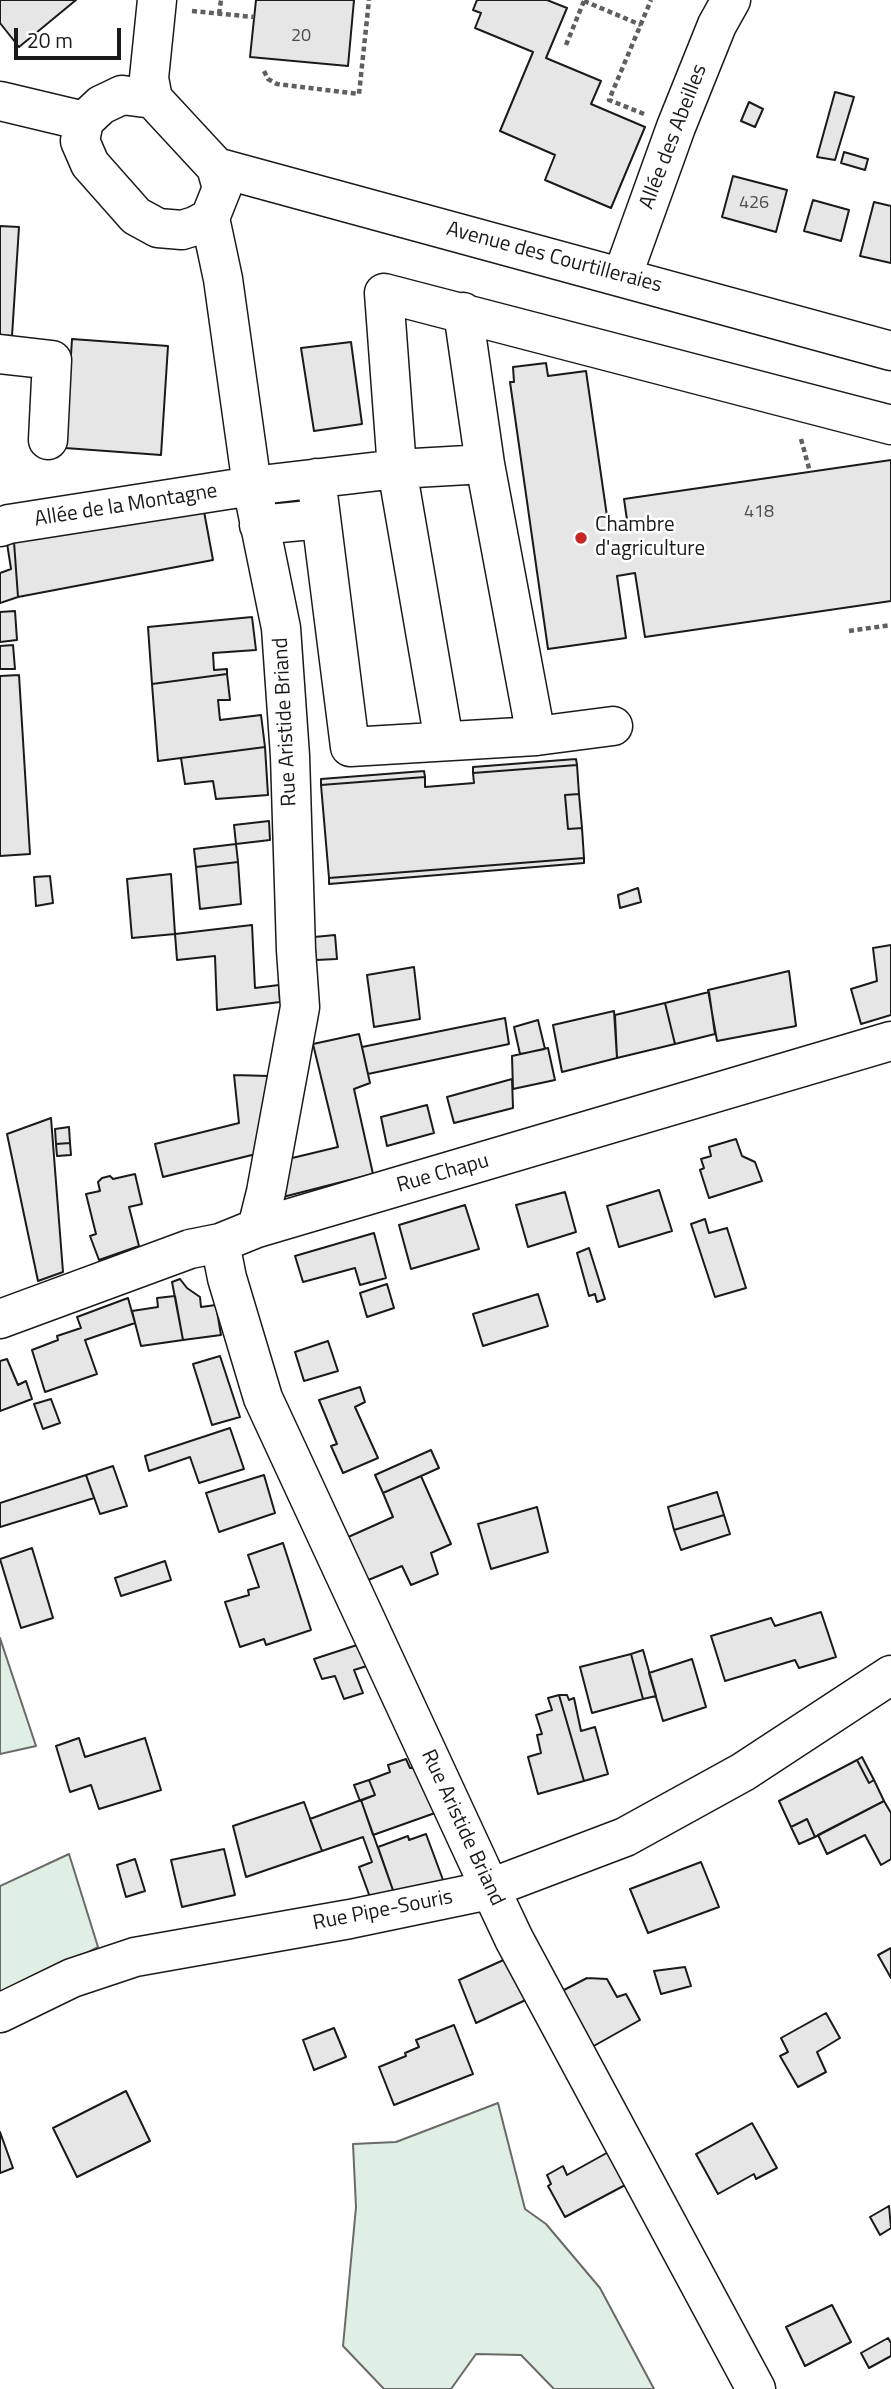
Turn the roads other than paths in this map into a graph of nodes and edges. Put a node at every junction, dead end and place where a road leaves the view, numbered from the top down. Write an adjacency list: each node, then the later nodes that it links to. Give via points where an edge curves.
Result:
1 (731, 0): 8 (street, Allée des Abeilles, via 676,127)
2 (177, 7): 3 (street, via 149,78)
3 (153, 99): 5 (street, via 122,95 101,105); 6 (street)
4 (0, 102): 5 (street)
5 (84, 121): 7 (street, via 80,141 90,164 136,216 158,228 182,230)
6 (216, 167): 7 (street, via 222,188); 8 (street, Avenue des Courtilleraies)
7 (209, 218): 17 (street, Rue Aristide Briand, via 223,279)
8 (622, 277): 10 (street, Avenue des Courtilleraies)
9 (463, 312): 12 (street); 14 (street); 15 (street, via 384,293)
10 (891, 351)
11 (0, 354): 13 (street, via 52,360)
12 (891, 425)
13 (48, 440)
14 (485, 464): 15 (street, Allée de la Montagne); 22 (street)
15 (397, 469): 16 (street, Allée de la Montagne); 23 (street)
16 (316, 478): 17 (street, Allée de la Montagne); 18 (street)
17 (252, 486): 19 (street, Rue Aristide Briand); 20 (street, Allée de la Montagne)
18 (321, 519): 19 (street); 23 (street, via 350,747)
19 (259, 525): 25 (street, Rue Aristide Briand, via 281,628 299,1007)
20 (0, 527)
21 (613, 726): 22 (street)
22 (536, 736): 23 (street)
23 (444, 741)
24 (891, 1041): 25 (street, Rue Chapu)
25 (257, 1228): 26 (street, Rue Chapu)
26 (220, 1243): 27 (street, Rue Chapu, via 190,1249); 29 (street, Rue Aristide Briand, via 263,1398)
27 (0, 1320)
28 (891, 1675): 29 (street, Rue Pipe-Souris, via 743,1772 625,1837)
29 (490, 1888): 30 (street, Rue Pipe-Souris, via 350,1919 135,1957 72,1978); 31 (street, Rue Aristide Briand)
30 (0, 2013)
31 (757, 2389)

